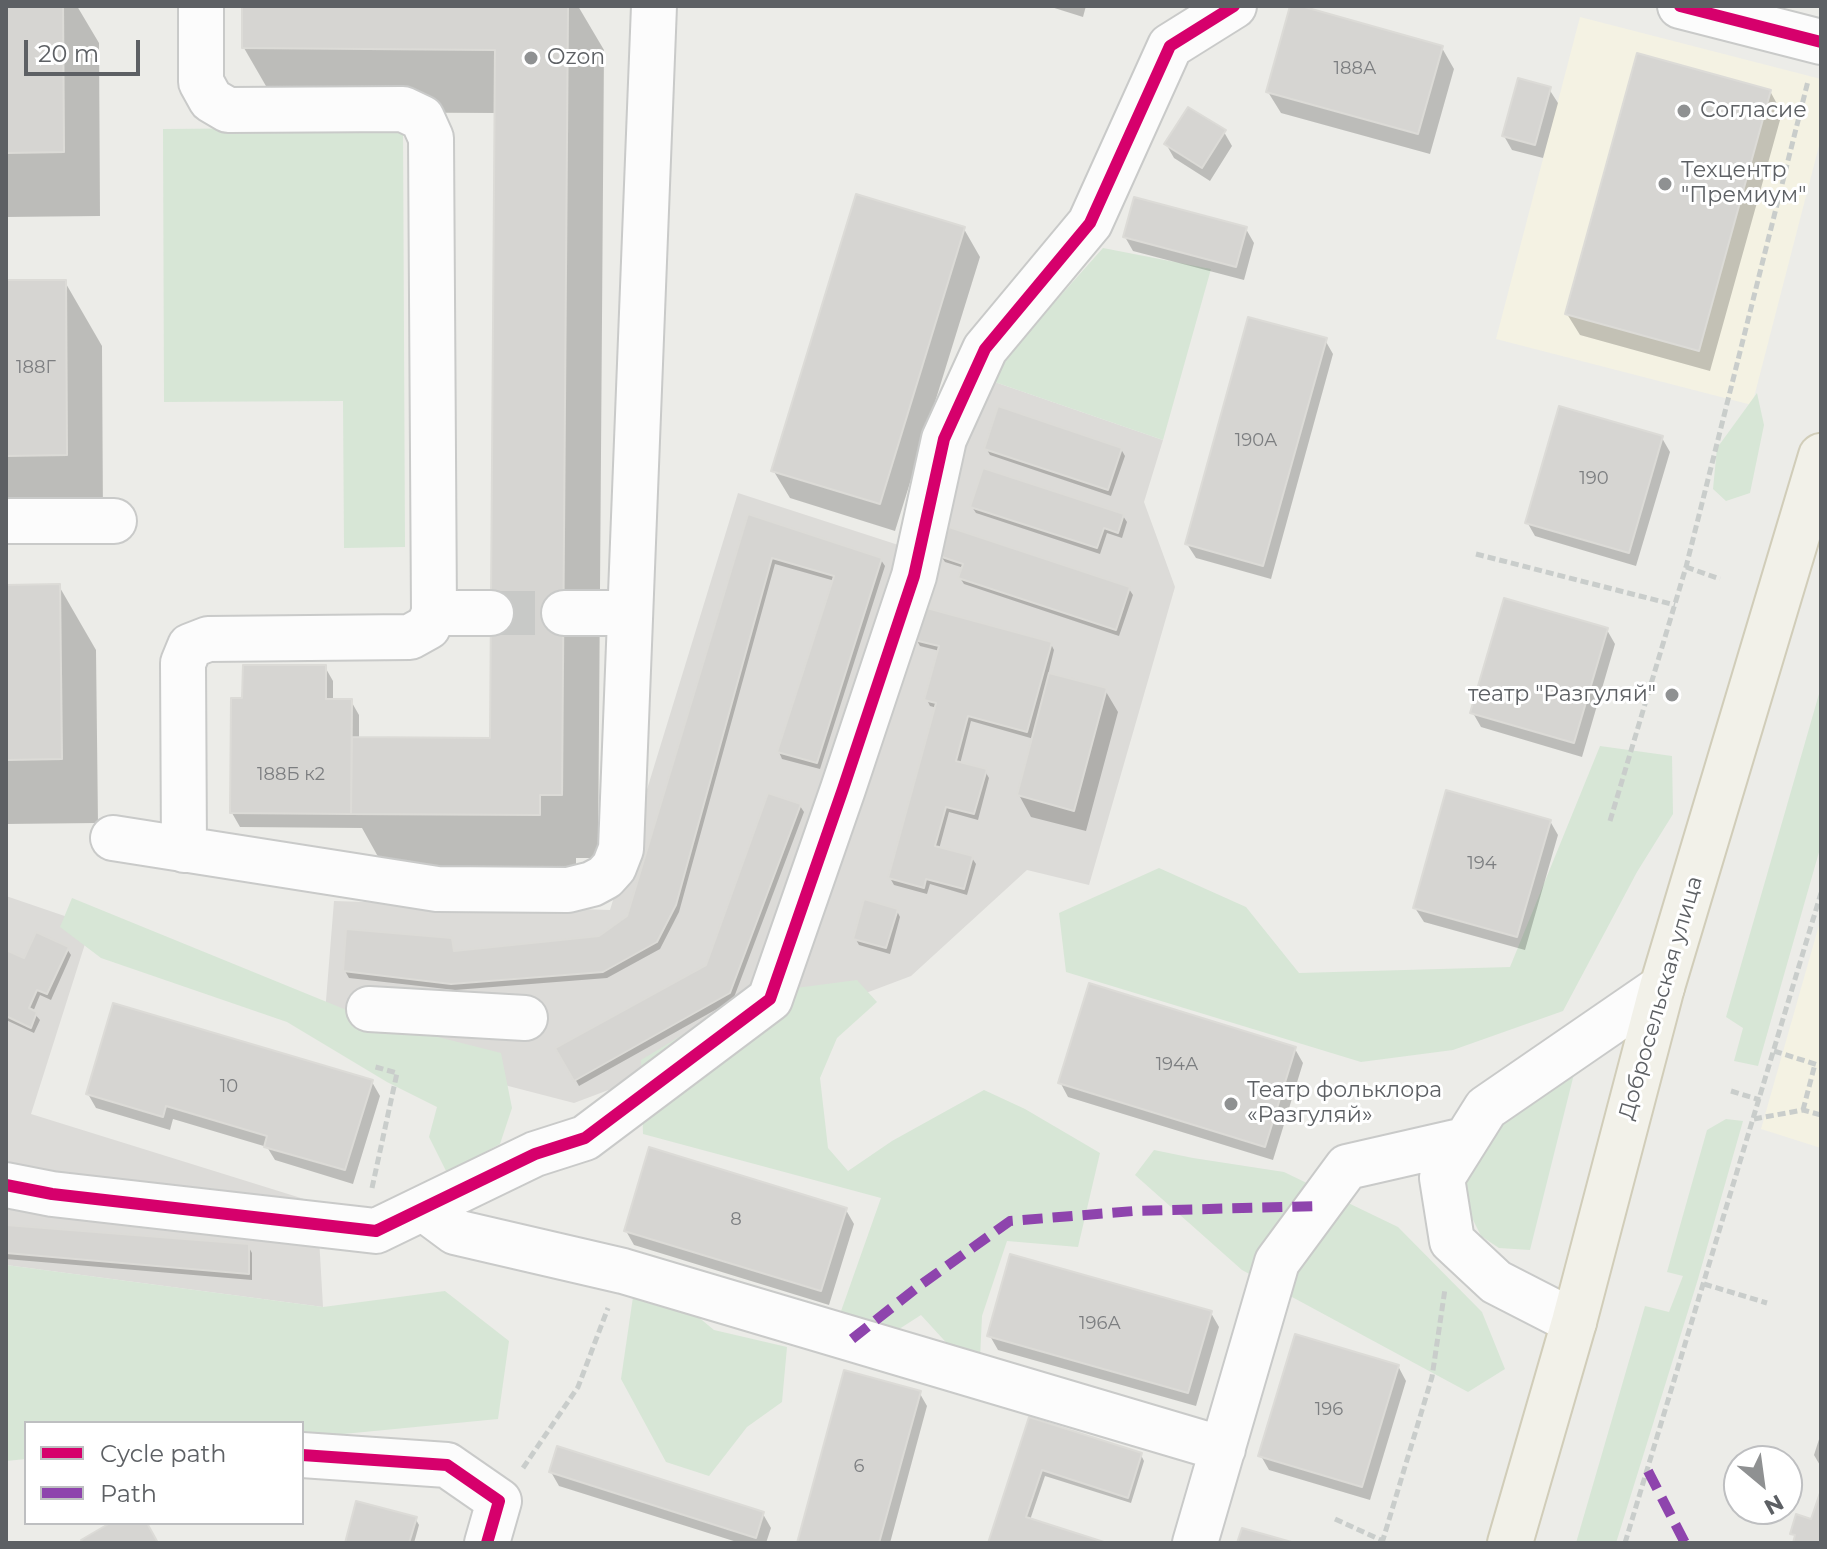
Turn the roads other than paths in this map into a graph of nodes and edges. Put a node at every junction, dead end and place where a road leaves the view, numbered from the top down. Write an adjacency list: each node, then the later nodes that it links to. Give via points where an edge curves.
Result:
1 (201, 6): 10 (street, via 201,82 211,100 228,110 403,109 422,118 431,138)
2 (654, 6): 13 (street)
3 (1234, 6): 5 (street)
4 (1680, 6): 6 (street)
5 (1172, 26): 21 (street, via 1090,223 985,349 944,439 914,576 770,999 585,1138 535,1154)
6 (1820, 42)
7 (1821, 456): 16 (main road, Добросельская улица)
8 (6, 521): 9 (street)
9 (114, 521)
10 (434, 613): 11 (street); 15 (street, via 428,627 410,637 208,639 190,646 183,663)
11 (491, 613)
12 (564, 613): 13 (street)
13 (630, 613): 15 (street, via 621,849 614,867 592,884 568,890 437,889)
14 (113, 838): 15 (street)
15 (184, 850)
16 (1662, 987): 19 (street, via 1486,1108); 22 (main road, Добросельская улица)
17 (369, 1009): 18 (street)
18 (525, 1018)
19 (1465, 1140): 22 (street, via 1442,1178 1452,1241 1496,1282); 23 (street, via 1347,1167 1277,1262)
20 (6, 1185): 21 (street, via 376,1231)
21 (424, 1209): 23 (street, via 455,1232 623,1271)
22 (1574, 1322): 27 (main road, Добросельская улица)
23 (1223, 1449): 26 (street)
24 (304, 1455): 25 (street, via 447,1465 499,1501)
25 (487, 1543)
26 (1195, 1543)
27 (1510, 1543)

